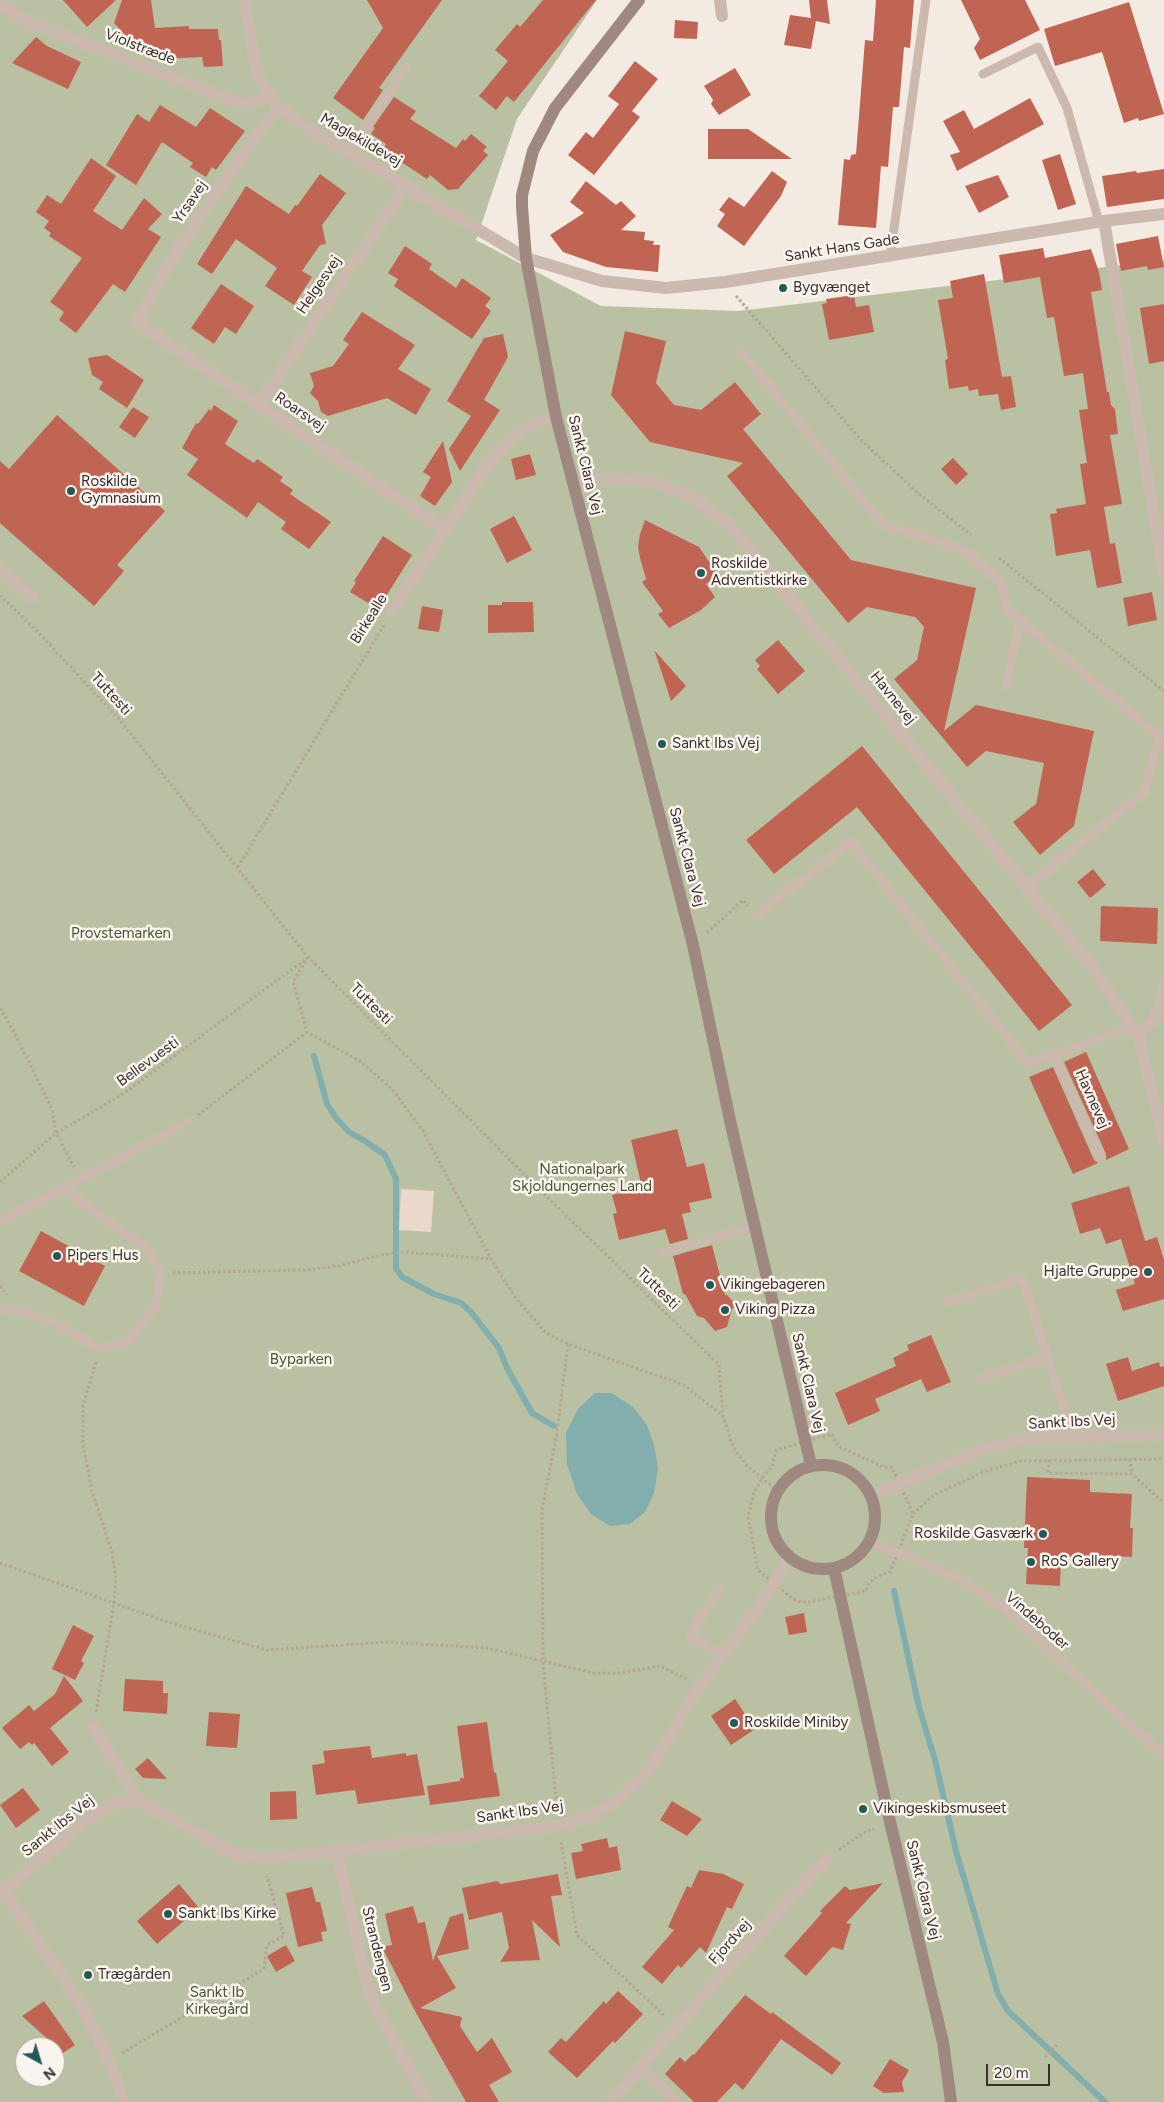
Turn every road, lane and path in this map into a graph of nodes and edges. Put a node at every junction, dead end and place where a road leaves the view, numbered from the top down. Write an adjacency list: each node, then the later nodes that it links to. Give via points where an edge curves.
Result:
1 (8, 0): 6 (street)
2 (244, 0): 10 (street, Maglekildevej, via 259,76)
3 (639, 0): 17 (main road, Sankt Clara Vej, via 555,108 534,151 522,194)
4 (720, 0): 7 (street)
5 (926, 0): 16 (lane)
6 (0, 5): 10 (street, Violstræde, via 29,22 242,104)
7 (722, 16)
8 (407, 66): 12 (lane)
9 (983, 74): 15 (lane, via 1038,47 1067,108)
10 (272, 97): 11 (street, Maglekildevej)
11 (280, 108): 12 (street, Maglekildevej); 19 (street, Yrsavej, via 263,126 184,240)
12 (350, 152): 13 (street, Maglekildevej)
13 (407, 185): 17 (street, Maglekildevej); 21 (street, Helgesvej)
14 (1164, 214): 15 (street, Sankt Hans Gade)
15 (1102, 222): 16 (street, Sankt Hans Gade); 28 (street)
16 (890, 257): 18 (street, Sankt Hans Gade)
17 (526, 258): 18 (street, Sankt Hans Gade, via 602,281 666,288); 22 (main road, Sankt Clara Vej)
18 (725, 282): 25 (path, via 862,441 918,493)
19 (136, 322): 21 (street, Roarsvej)
20 (741, 352): 32 (lane, via 884,525 964,550 1001,582 1008,610)
21 (259, 404): 24 (street, Roarsvej)
22 (556, 417): 23 (main road, Sankt Clara Vej); 24 (street, Birkealle, via 530,425 507,442 487,466)
23 (573, 485): 36 (street, Havnevej, via 603,479 659,483 693,498 728,523); 38 (main road, Sankt Clara Vej)
24 (445, 530): 31 (street, Birkealle)
25 (972, 536)
26 (995, 554): 34 (path)
27 (0, 569): 30 (street)
28 (1164, 574)
29 (0, 595): 35 (path, Tuttesti, via 119,719)
30 (32, 597)
31 (392, 611): 35 (path, Birkealle)
32 (1020, 621): 33 (lane); 36 (lane, via 1159,736 1145,791)
33 (1006, 686)
34 (1164, 691)
35 (238, 867): 39 (path, Tuttesti)
36 (1028, 887): 42 (street, Havnevej, via 1094,969)
37 (757, 915): 38 (path, via 743,900); 44 (lane, via 851,842 1028,1063)
38 (693, 945): 52 (main road, Sankt Clara Vej)
39 (308, 957): 43 (path, via 293,982); 46 (path, Bellevuesti, via 120,1096); 62 (path, Tuttesti, via 719,1364)
40 (1164, 986): 42 (street, via 1154,1019)
41 (0, 1008): 46 (path, via 52,1109)
42 (1135, 1031): 44 (lane); 47 (street, Havnevej)
43 (307, 1032): 45 (path); 54 (path, via 361,1062 392,1089 423,1131)
44 (1054, 1054): 48 (lane, Havnevej)
45 (188, 1122): 50 (lane)
46 (56, 1133): 49 (path, Bellevuesti); 50 (path, via 78,1175)
47 (1164, 1140)
48 (1100, 1157)
49 (0, 1182)
50 (63, 1188): 51 (lane); 55 (lane, via 150,1251)
51 (0, 1222)
52 (755, 1226): 53 (lane); 68 (main road, Sankt Clara Vej)
53 (661, 1253)
54 (491, 1259): 55 (path, via 405,1252 303,1270); 58 (path, via 515,1297 546,1333)
55 (160, 1273): 59 (lane, via 156,1305 128,1342)
56 (947, 1302): 60 (lane, via 1022,1278)
57 (0, 1309): 59 (lane, via 18,1310 51,1320)
58 (568, 1344): 62 (path, via 684,1385); 88 (path, via 557,1432 542,1510)
59 (99, 1349): 86 (path, via 83,1406 83,1446 92,1491 112,1552 116,1578)
60 (1048, 1357): 61 (lane); 64 (lane)
61 (980, 1378)
62 (723, 1416): 71 (path, Tuttesti, via 733,1447 747,1466)
63 (1164, 1435): 64 (street, Sankt Ibs Vej)
64 (1074, 1436): 72 (street, Sankt Ibs Vej, via 1033,1437 983,1449)
65 (1130, 1459): 66 (path); 67 (path); 70 (path)
66 (1164, 1459)
67 (1049, 1460): 70 (path, via 1048,1474); 76 (path, via 1020,1461 983,1472 934,1495)
68 (811, 1465): 73 (main road, via 792,1474); 74 (main road, via 830,1464 847,1470 862,1481)
69 (892, 1466): 72 (path)
70 (1132, 1474): 75 (path)
71 (762, 1478): 73 (path, Tuttesti); 83 (path, via 748,1517 758,1570)
72 (900, 1484): 74 (street, Sankt Ibs Vej); 76 (path)
73 (777, 1490): 79 (main road, via 771,1503 772,1533)
74 (871, 1496): 77 (main road, via 875,1527)
75 (1164, 1503)
76 (913, 1514): 78 (path)
77 (870, 1541): 78 (lane, Vindeboder); 81 (main road, via 848,1563)
78 (898, 1552): 82 (path); 91 (lane, Vindeboder, via 964,1581 1007,1610)
79 (788, 1557): 81 (main road, via 810,1568); 83 (street, Sankt Ibs Vej)
80 (0, 1563): 86 (path)
81 (834, 1568): 93 (main road, Sankt Clara Vej)
82 (890, 1572)
83 (775, 1584): 85 (path); 87 (street, Sankt Ibs Vej)
84 (720, 1588): 87 (lane, via 690,1636)
85 (793, 1599)
86 (114, 1602): 88 (path, via 171,1623 267,1650 388,1642 487,1648); 90 (path)
87 (721, 1655): 89 (street, Sankt Ibs Vej)
88 (543, 1662): 89 (path, via 594,1673 620,1673 660,1666); 94 (path)
89 (700, 1686): 94 (street, Sankt Ibs Vej, via 646,1773 617,1800 593,1814)
90 (93, 1727): 92 (street, Sankt Ibs Vej)
91 (1164, 1756)
92 (139, 1801): 96 (street, Sankt Ibs Vej, via 231,1852); 98 (street, Sankt Ibs Vej, via 109,1806 85,1821)
93 (890, 1822): 97 (path, via 863,1833); 111 (main road, Sankt Clara Vej, via 943,2042)
94 (558, 1826): 95 (street, Sankt Ibs Vej); 102 (path, via 577,1935)
95 (337, 1852): 96 (street, Sankt Ibs Vej); 108 (street, Strandengen, via 367,1984)
96 (262, 1859): 100 (path, via 284,1936 266,1945 264,1969)
97 (826, 1859): 102 (street, Fjordvej)
98 (2, 1888): 105 (street, via 84,2009)
99 (212, 1984): 100 (path)
100 (218, 1995): 101 (path); 105 (path)
101 (224, 2005)
102 (677, 2026): 106 (street, Fjordvej)
103 (1057, 2045): 104 (path)
104 (1045, 2057)
105 (109, 2062): 107 (street)
106 (640, 2067): 109 (street, Fjordvej); 110 (lane)
107 (124, 2102)
108 (427, 2102)
109 (609, 2102)
110 (677, 2102)
111 (951, 2102)

